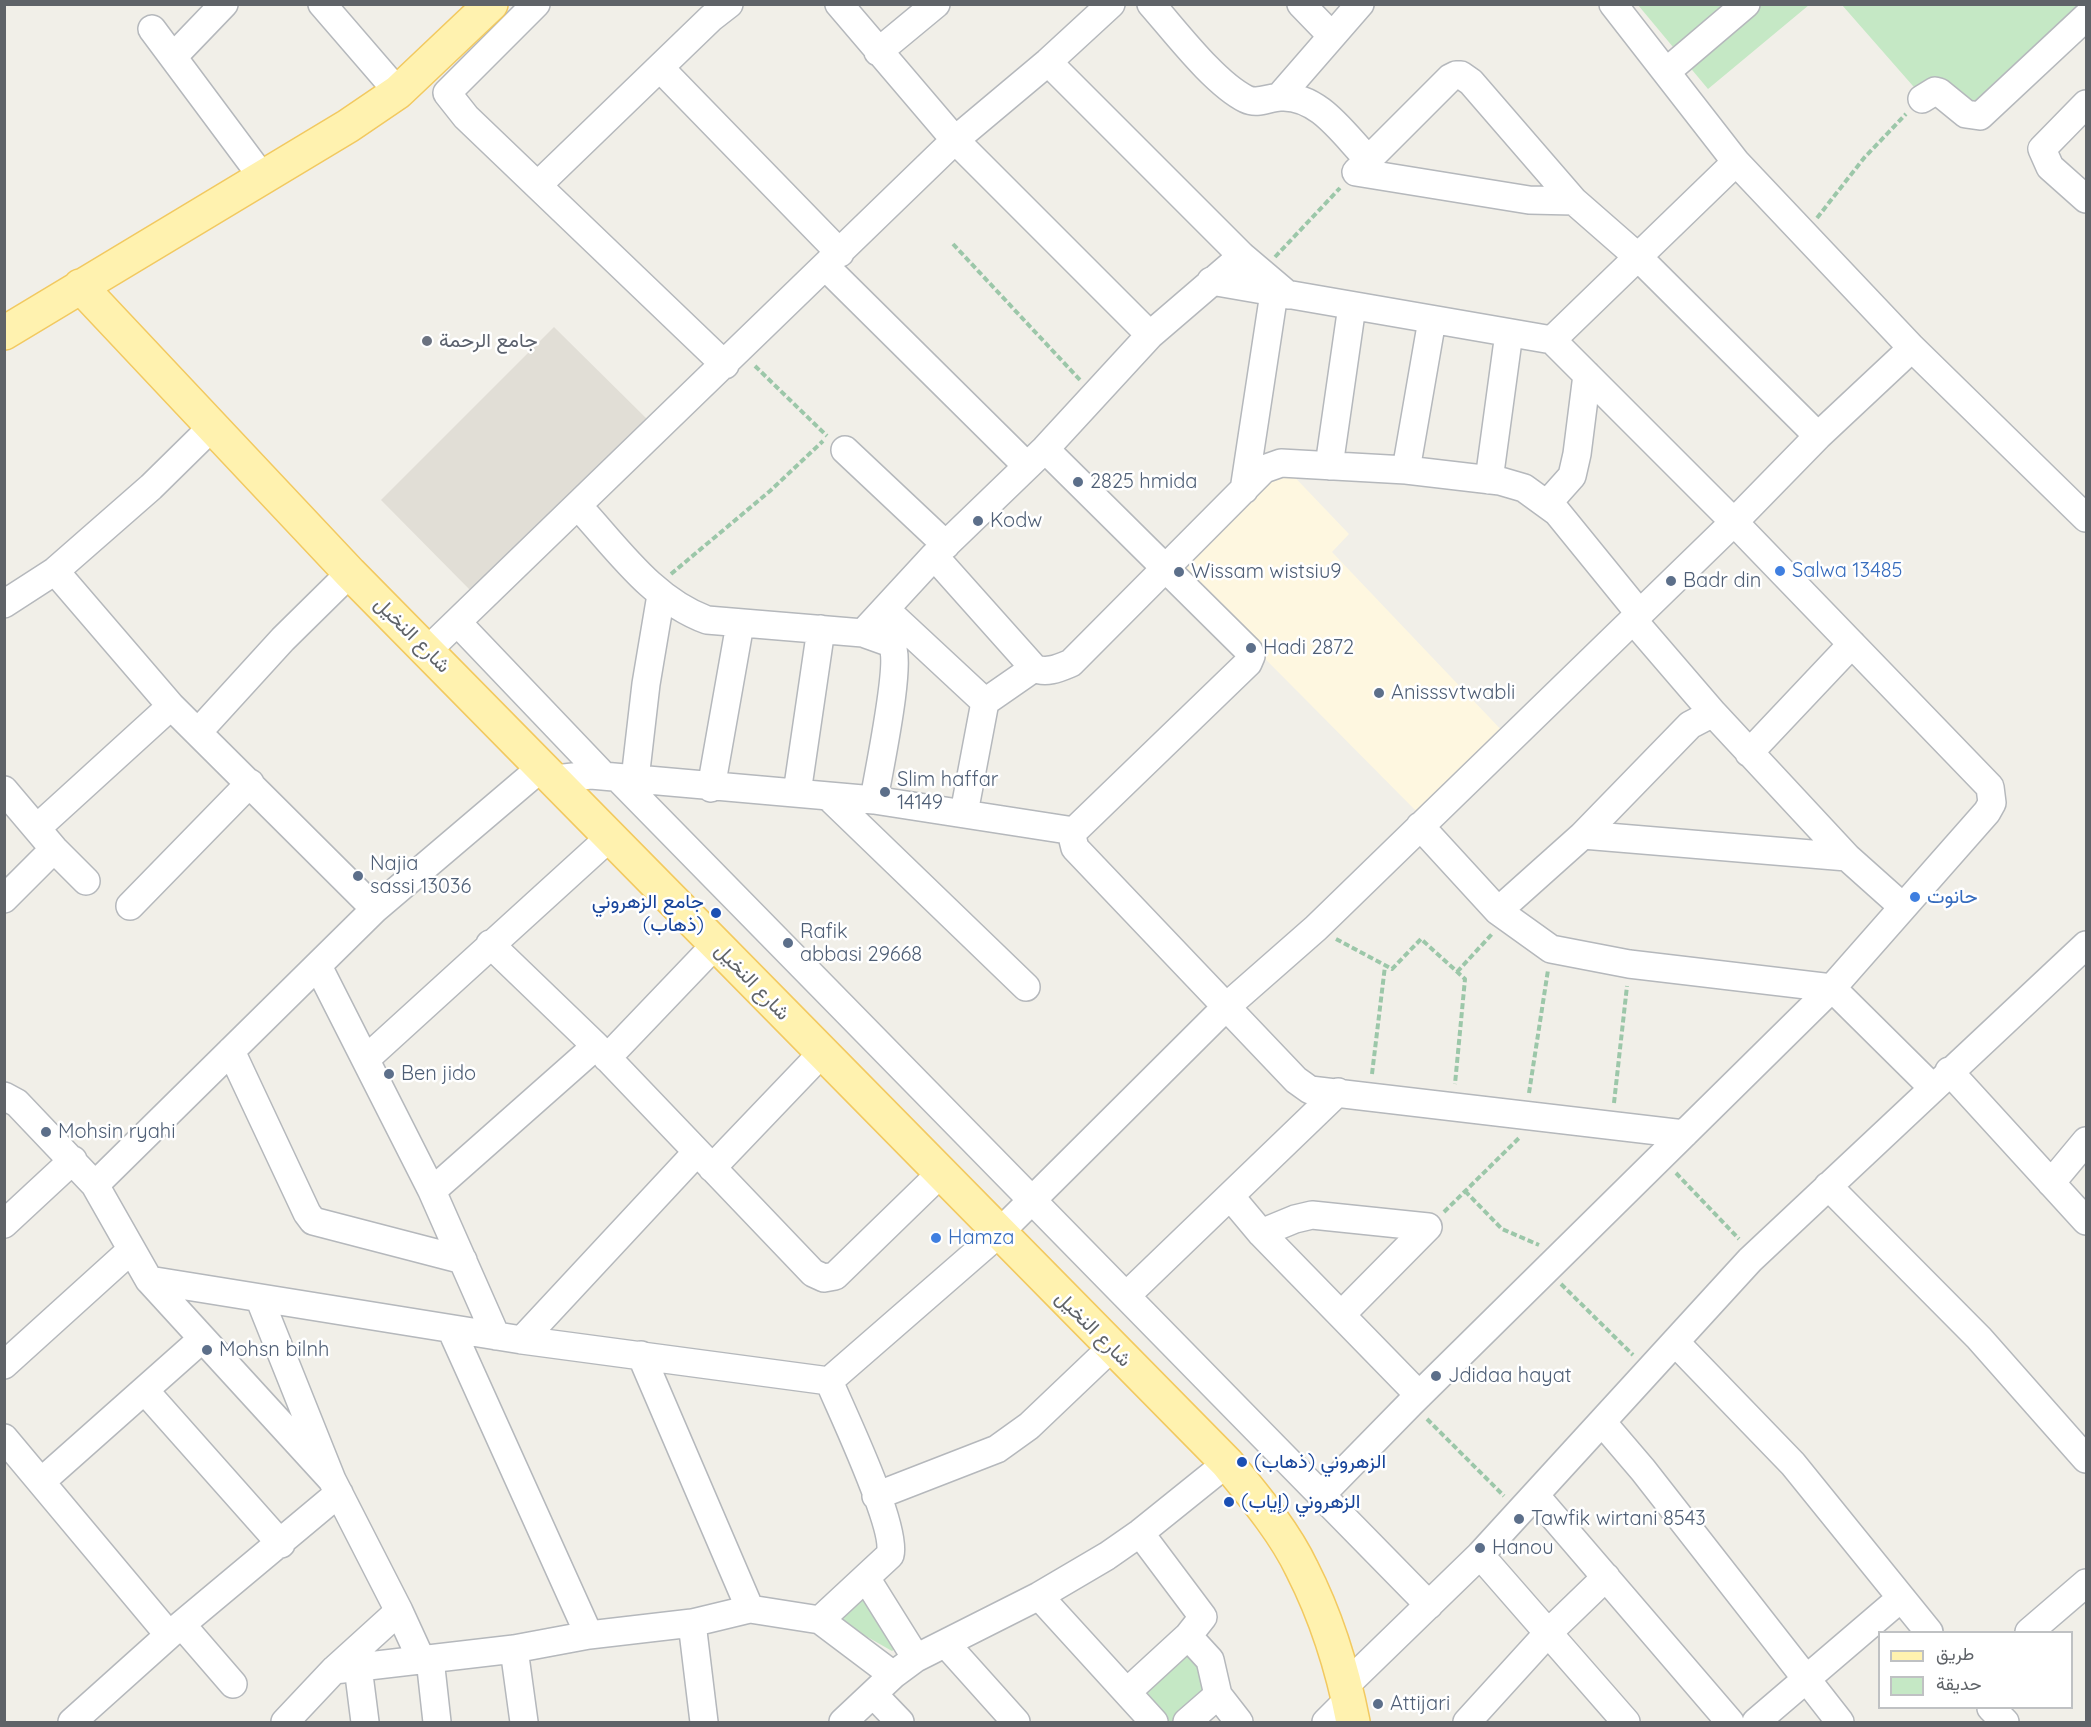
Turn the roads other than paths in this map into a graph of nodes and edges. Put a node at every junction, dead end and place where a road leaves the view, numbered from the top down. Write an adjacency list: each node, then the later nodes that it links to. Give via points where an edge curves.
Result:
1 (224, 4): 18 (street)
2 (322, 4): 23 (street)
3 (491, 4): 20 (main road)
4 (536, 4): 24 (street)
5 (839, 4): 17 (street)
6 (936, 4): 17 (street)
7 (1111, 4): 19 (street)
8 (1151, 4): 25 (street, via 1218,77 1246,100)
9 (1301, 4): 16 (street)
10 (1360, 4): 16 (street)
11 (1613, 4): 22 (street)
12 (1746, 4): 22 (street)
13 (713, 9): 21 (street)
14 (2086, 17): 26 (street, via 1980,116 1966,114 1939,92)
15 (152, 29): 18 (street)
16 (1331, 35): 25 (street)
17 (878, 51): 28 (street)
18 (174, 56): 31 (street)
19 (1048, 62): 28 (street); 37 (street)
20 (425, 68): 23 (main road); 24 (street)
21 (660, 68): 32 (street); 36 (street)
22 (1666, 72): 29 (street)
23 (398, 92): 31 (main road)
24 (447, 93): 32 (street, via 466,117)
25 (1280, 96): 30 (street, via 1307,100 1314,105)
26 (1922, 99)
27 (2086, 104): 33 (street, via 2042,149 2050,167)
28 (956, 140): 36 (street); 44 (street)
29 (1736, 162): 35 (street); 46 (street)
30 (1362, 166): 34 (street, via 1529,200); 34 (street, via 1450,78 1461,75)
31 (263, 178): 39 (main road)
32 (538, 185): 47 (street)
33 (2086, 199)
34 (1574, 201): 35 (street)
35 (1638, 256): 45 (street); 50 (street)
36 (833, 260): 47 (street); 52 (street)
37 (1267, 278): 38 (street); 38 (street); 40 (street); 56 (street)
38 (1211, 281): 44 (street)
39 (80, 286): 42 (main road); 49 (main road, شارع النخيل)
40 (1352, 306): 41 (street); 53 (street)
41 (1432, 320): 43 (street); 54 (street)
42 (6, 329)
43 (1509, 333): 45 (street); 55 (street)
44 (1150, 334): 52 (street)
45 (1552, 340): 48 (street)
46 (1912, 348): 50 (street); 59 (street)
47 (732, 358): 58 (street)
48 (1587, 375): 57 (street, via 1572,476); 60 (street)
49 (212, 427): 63 (street); 64 (main road, شارع النخيل)
50 (1818, 436): 60 (street)
51 (836, 443): 61 (street)
52 (1036, 457): 61 (street); 62 (street)
53 (1329, 466): 54 (street); 56 (street, via 1273,465)
54 (1406, 470): 55 (street)
55 (1489, 480): 57 (street, via 1524,488)
56 (1244, 490): 62 (street)
57 (1547, 504): 68 (street, via 1575,532)
58 (578, 506): 65 (street); 69 (street)
59 (2083, 506)
60 (1734, 522): 68 (street); 73 (street)
61 (940, 551): 67 (street); 75 (street)
62 (1166, 570): 75 (street, via 1071,663 1050,670); 92 (street, via 1249,651 1251,660)
63 (55, 571): 66 (street); 77 (street)
64 (350, 573): 74 (main road, شارع النخيل); 79 (street)
65 (657, 592): 70 (street, via 688,613); 82 (street, via 646,684)
66 (4, 604)
67 (885, 609): 72 (street); 76 (street)
68 (1636, 617): 78 (street); 90 (street)
69 (457, 622): 74 (street); 82 (street)
70 (740, 624): 71 (street); 84 (street)
71 (821, 629): 72 (street); 86 (street)
72 (863, 633): 88 (street, via 891,643 894,653)
73 (1852, 644): 80 (street); 100 (street, via 1990,786 1992,795 1987,812)
74 (428, 650): 81 (main road, شارع النخيل)
75 (1034, 668): 76 (street)
76 (985, 702): 89 (street)
77 (171, 706): 79 (street); 91 (street)
78 (1713, 713): 80 (street); 93 (street, via 1690,725)
79 (199, 731): 83 (street)
80 (1749, 753): 96 (street)
81 (548, 773): 82 (street); 94 (main road, شارع النخيل); 101 (street)
82 (619, 778): 84 (street); 127 (street)
83 (250, 783): 99 (street); 101 (street)
84 (711, 788): 86 (street)
85 (4, 790): 91 (street)
86 (797, 793): 87 (street)
87 (829, 797): 88 (street); 107 (street)
88 (874, 800): 89 (street)
89 (964, 813): 92 (street)
90 (1420, 826): 102 (street); 109 (street, via 1316,928)
91 (37, 828): 95 (street)
92 (1074, 831): 109 (street, via 1075,848)
93 (1583, 834): 96 (street); 102 (street)
94 (610, 837): 103 (street); 104 (main road, شارع النخيل)
95 (54, 849): 97 (street); 98 (street)
96 (1847, 858): 100 (street)
97 (86, 880)
98 (4, 899)
99 (130, 906)
100 (1903, 907): 108 (street)
101 (375, 909): 106 (street)
102 (1503, 915): 108 (street, via 1551,949 1629,964)
103 (490, 944): 111 (street); 113 (street)
104 (716, 944): 111 (street); 112 (main road, شارع النخيل)
105 (2086, 945): 114 (street)
106 (319, 968): 110 (street); 113 (street)
107 (1026, 987)
108 (1832, 987): 114 (street); 117 (street)
109 (1226, 1007): 115 (street, via 1304,1087); 127 (street)
110 (231, 1051): 123 (street); 133 (street, via 313,1221)
111 (602, 1052): 120 (street); 125 (street)
112 (822, 1053): 120 (street); 121 (main road, شارع النخيل)
113 (366, 1059): 125 (street)
114 (1941, 1079): 122 (street); 124 (street)
115 (1338, 1092): 117 (street); 126 (street)
116 (4, 1096): 119 (street, via 17,1103)
117 (1684, 1134): 147 (street)
118 (2086, 1141): 122 (street)
119 (73, 1160): 123 (street); 129 (street)
120 (705, 1160): 121 (street, via 813,1273 830,1278 843,1270); 139 (street)
121 (940, 1174): 131 (main road, شارع النخيل)
122 (2051, 1183): 128 (street)
123 (95, 1185): 132 (street)
124 (1828, 1186): 141 (street, via 1754,1255); 150 (street, via 1979,1338)
125 (432, 1191): 133 (street)
126 (1230, 1196): 130 (street); 135 (street)
127 (1032, 1200): 131 (street); 135 (street)
128 (2086, 1221)
129 (4, 1224)
130 (1261, 1233): 137 (street); 137 (street, via 1312,1215 1428,1227)
131 (998, 1234): 142 (main road, شارع النخيل); 145 (street)
132 (130, 1251): 134 (street); 144 (street)
133 (463, 1260): 139 (street)
134 (149, 1280): 136 (street); 140 (street)
135 (1126, 1296): 154 (street)
136 (260, 1300): 138 (street); 153 (street)
137 (1342, 1314): 147 (street)
138 (451, 1329): 139 (street); 174 (street)
139 (509, 1338): 143 (street)
140 (202, 1339): 146 (street); 153 (street)
141 (1675, 1342): 148 (street); 164 (street, via 1793,1464)
142 (1112, 1347): 151 (main road, شارع النخيل); 155 (street, via 1029,1426 997,1449)
143 (641, 1354): 145 (street); 166 (street)
144 (4, 1365)
145 (829, 1381): 155 (street)
146 (146, 1392): 152 (street); 158 (street)
147 (1415, 1399): 154 (street)
148 (1602, 1422): 156 (street); 182 (street)
149 (4, 1438): 152 (street)
150 (2086, 1459)
151 (1227, 1463): 157 (street); 187 (main road, شارع النخيل, via 1278,1529 1302,1568)
152 (42, 1481): 170 (street)
153 (335, 1486): 158 (street); 167 (street)
154 (1322, 1495): 165 (street)
155 (876, 1496): 161 (street, via 893,1546 890,1555)
156 (1527, 1503): 159 (street); 160 (street)
157 (1140, 1533): 163 (street); 175 (street, via 1201,1613 1202,1620)
158 (281, 1544): 170 (street)
159 (1480, 1555): 165 (street); 173 (street)
160 (1606, 1577): 173 (street); 204 (street)
161 (866, 1578): 168 (street); 178 (street)
162 (2085, 1587): 172 (street)
163 (1039, 1596): 176 (street); 184 (street)
164 (1900, 1598): 171 (street); 182 (street)
165 (1429, 1605): 187 (street)
166 (750, 1609): 168 (street); 169 (street)
167 (399, 1611): 179 (street); 180 (street)
168 (820, 1620): 181 (street)
169 (692, 1623): 174 (street); 194 (street)
170 (175, 1630): 183 (street); 190 (street)
171 (1928, 1631)
172 (2029, 1631)
173 (1548, 1633): 202 (street); 203 (street)
174 (590, 1635): 177 (street)
175 (1188, 1636): 184 (street); 186 (street, via 1210,1660)
176 (946, 1644): 178 (street); 197 (street)
177 (514, 1648): 179 (street); 193 (street)
178 (916, 1658): 181 (street)
179 (425, 1659): 180 (street); 192 (street)
180 (346, 1668): 189 (street); 191 (street)
181 (893, 1675): 185 (street)
182 (1805, 1680): 205 (street); 206 (street)
183 (233, 1684)
184 (1127, 1692): 198 (street)
185 (874, 1695): 195 (street); 196 (street)
186 (1218, 1695): 199 (street); 200 (street)
187 (1349, 1703): 201 (street)
188 (1993, 1709): 207 (street)
189 (290, 1721)
190 (72, 1722)
191 (365, 1722)
192 (437, 1722)
193 (524, 1722)
194 (704, 1722)
195 (843, 1722)
196 (900, 1722)
197 (1016, 1722)
198 (1154, 1722)
199 (1187, 1722)
200 (1239, 1722)
201 (1326, 1722)
202 (1467, 1722)
203 (1626, 1722)
204 (1730, 1722)
205 (1756, 1722)
206 (1840, 1722)
207 (2005, 1722)

